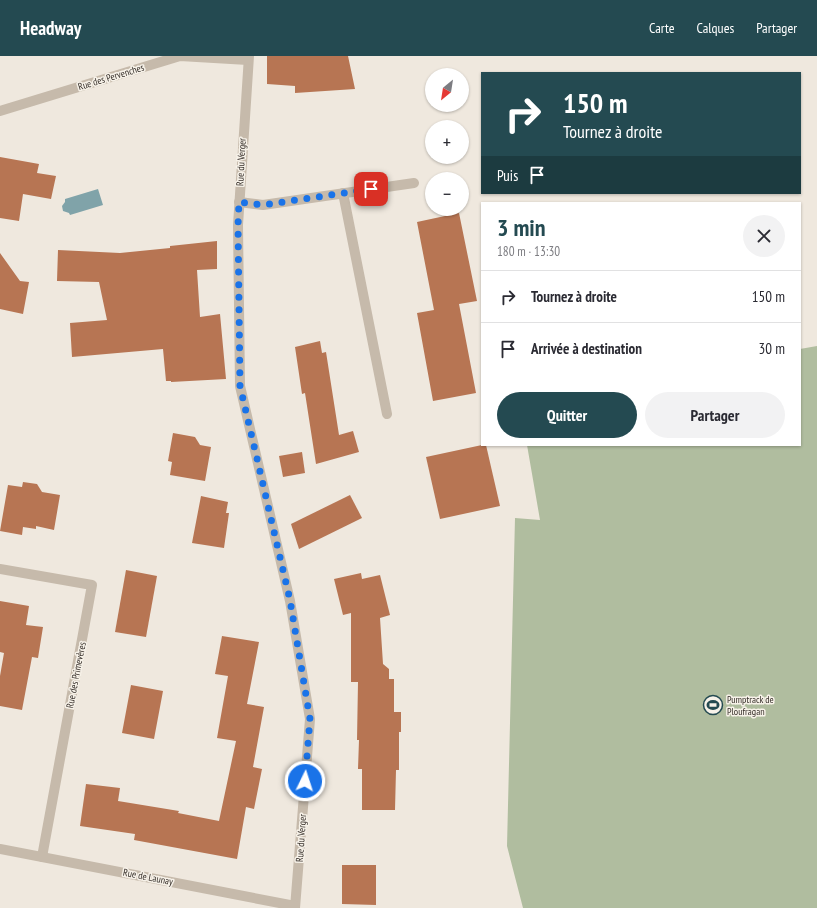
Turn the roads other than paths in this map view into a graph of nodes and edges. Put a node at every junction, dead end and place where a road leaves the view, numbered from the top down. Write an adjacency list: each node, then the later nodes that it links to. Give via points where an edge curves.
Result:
1 (248, 58): 2 (street, Rue des Pervenches, via 180,56); 5 (street, Rue du Verger)
2 (0, 111)
3 (414, 183): 4 (street)
4 (343, 194): 5 (street, via 263,205); 6 (street)
5 (239, 202): 10 (street, Rue du Verger, via 240,386 290,600 310,719)
6 (387, 414)
7 (0, 568): 9 (street, Rue des Primevères, via 92,585)
8 (0, 849): 9 (street, Rue de Launay)
9 (42, 857): 10 (street, Rue de Launay)
10 (295, 907)

